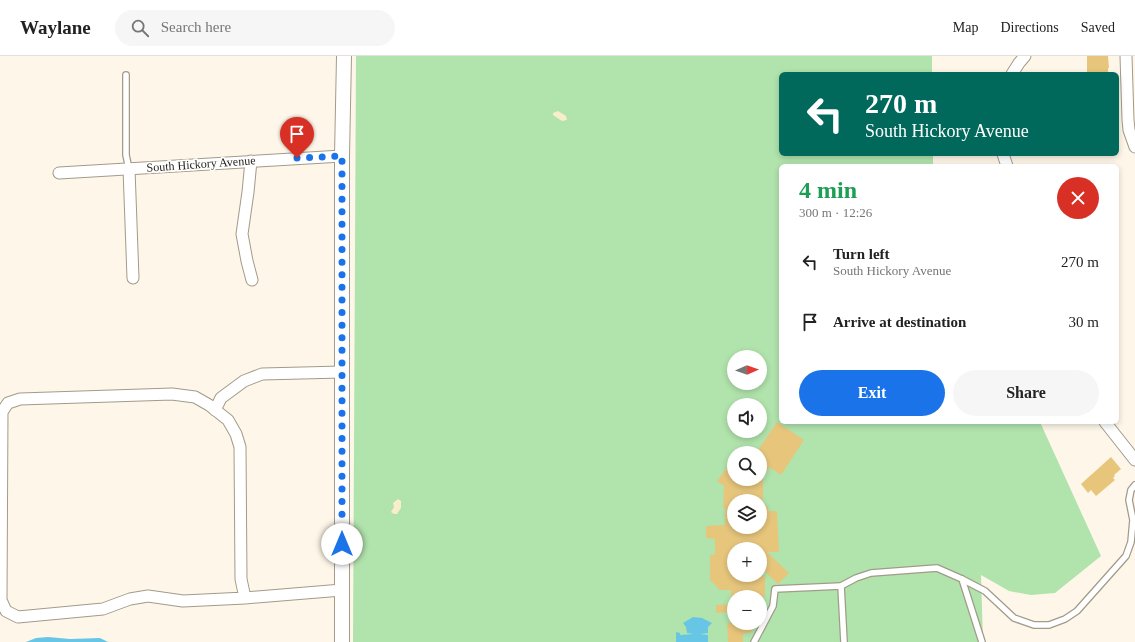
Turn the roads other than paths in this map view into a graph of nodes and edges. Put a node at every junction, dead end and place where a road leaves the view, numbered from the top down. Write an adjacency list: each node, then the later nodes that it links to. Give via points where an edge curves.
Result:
1 (344, 56): 7 (street)
2 (1025, 56): 4 (street)
3 (1126, 56): 6 (street, via 1128,120)
4 (1013, 72)
5 (126, 75): 9 (lane, via 126,154)
6 (1135, 147)
7 (342, 156): 8 (street, South Hickory Avenue); 13 (street)
8 (251, 161): 9 (street, South Hickory Avenue); 12 (street, via 242,234)
9 (129, 169): 10 (street, South Hickory Avenue); 11 (street)
10 (59, 173)
11 (133, 278)
12 (252, 280)
13 (342, 372): 14 (street, via 262,374 244,381 221,398); 20 (street)
14 (215, 410): 21 (street, via 228,420 240,447 241,579); 21 (street, via 195,397 172,394 20,399 8,403 2,412 1,600 6,611 18,617 103,609 130,599 148,596 183,601)
15 (1106, 424): 16 (street)
16 (1135, 460)
17 (1135, 485): 18 (lane, via 1129,500 1133,520 1131,542 1126,556 1077,611 1065,619 1049,625 1034,625 1014,618 985,591)
18 (962, 579): 19 (lane, via 937,568 871,573); 25 (lane)
19 (841, 586): 23 (lane, via 775,589 773,606); 24 (lane)
20 (342, 590): 21 (street); 22 (street)
21 (245, 598)
22 (342, 642)
23 (754, 642)
24 (844, 642)
25 (982, 642)

